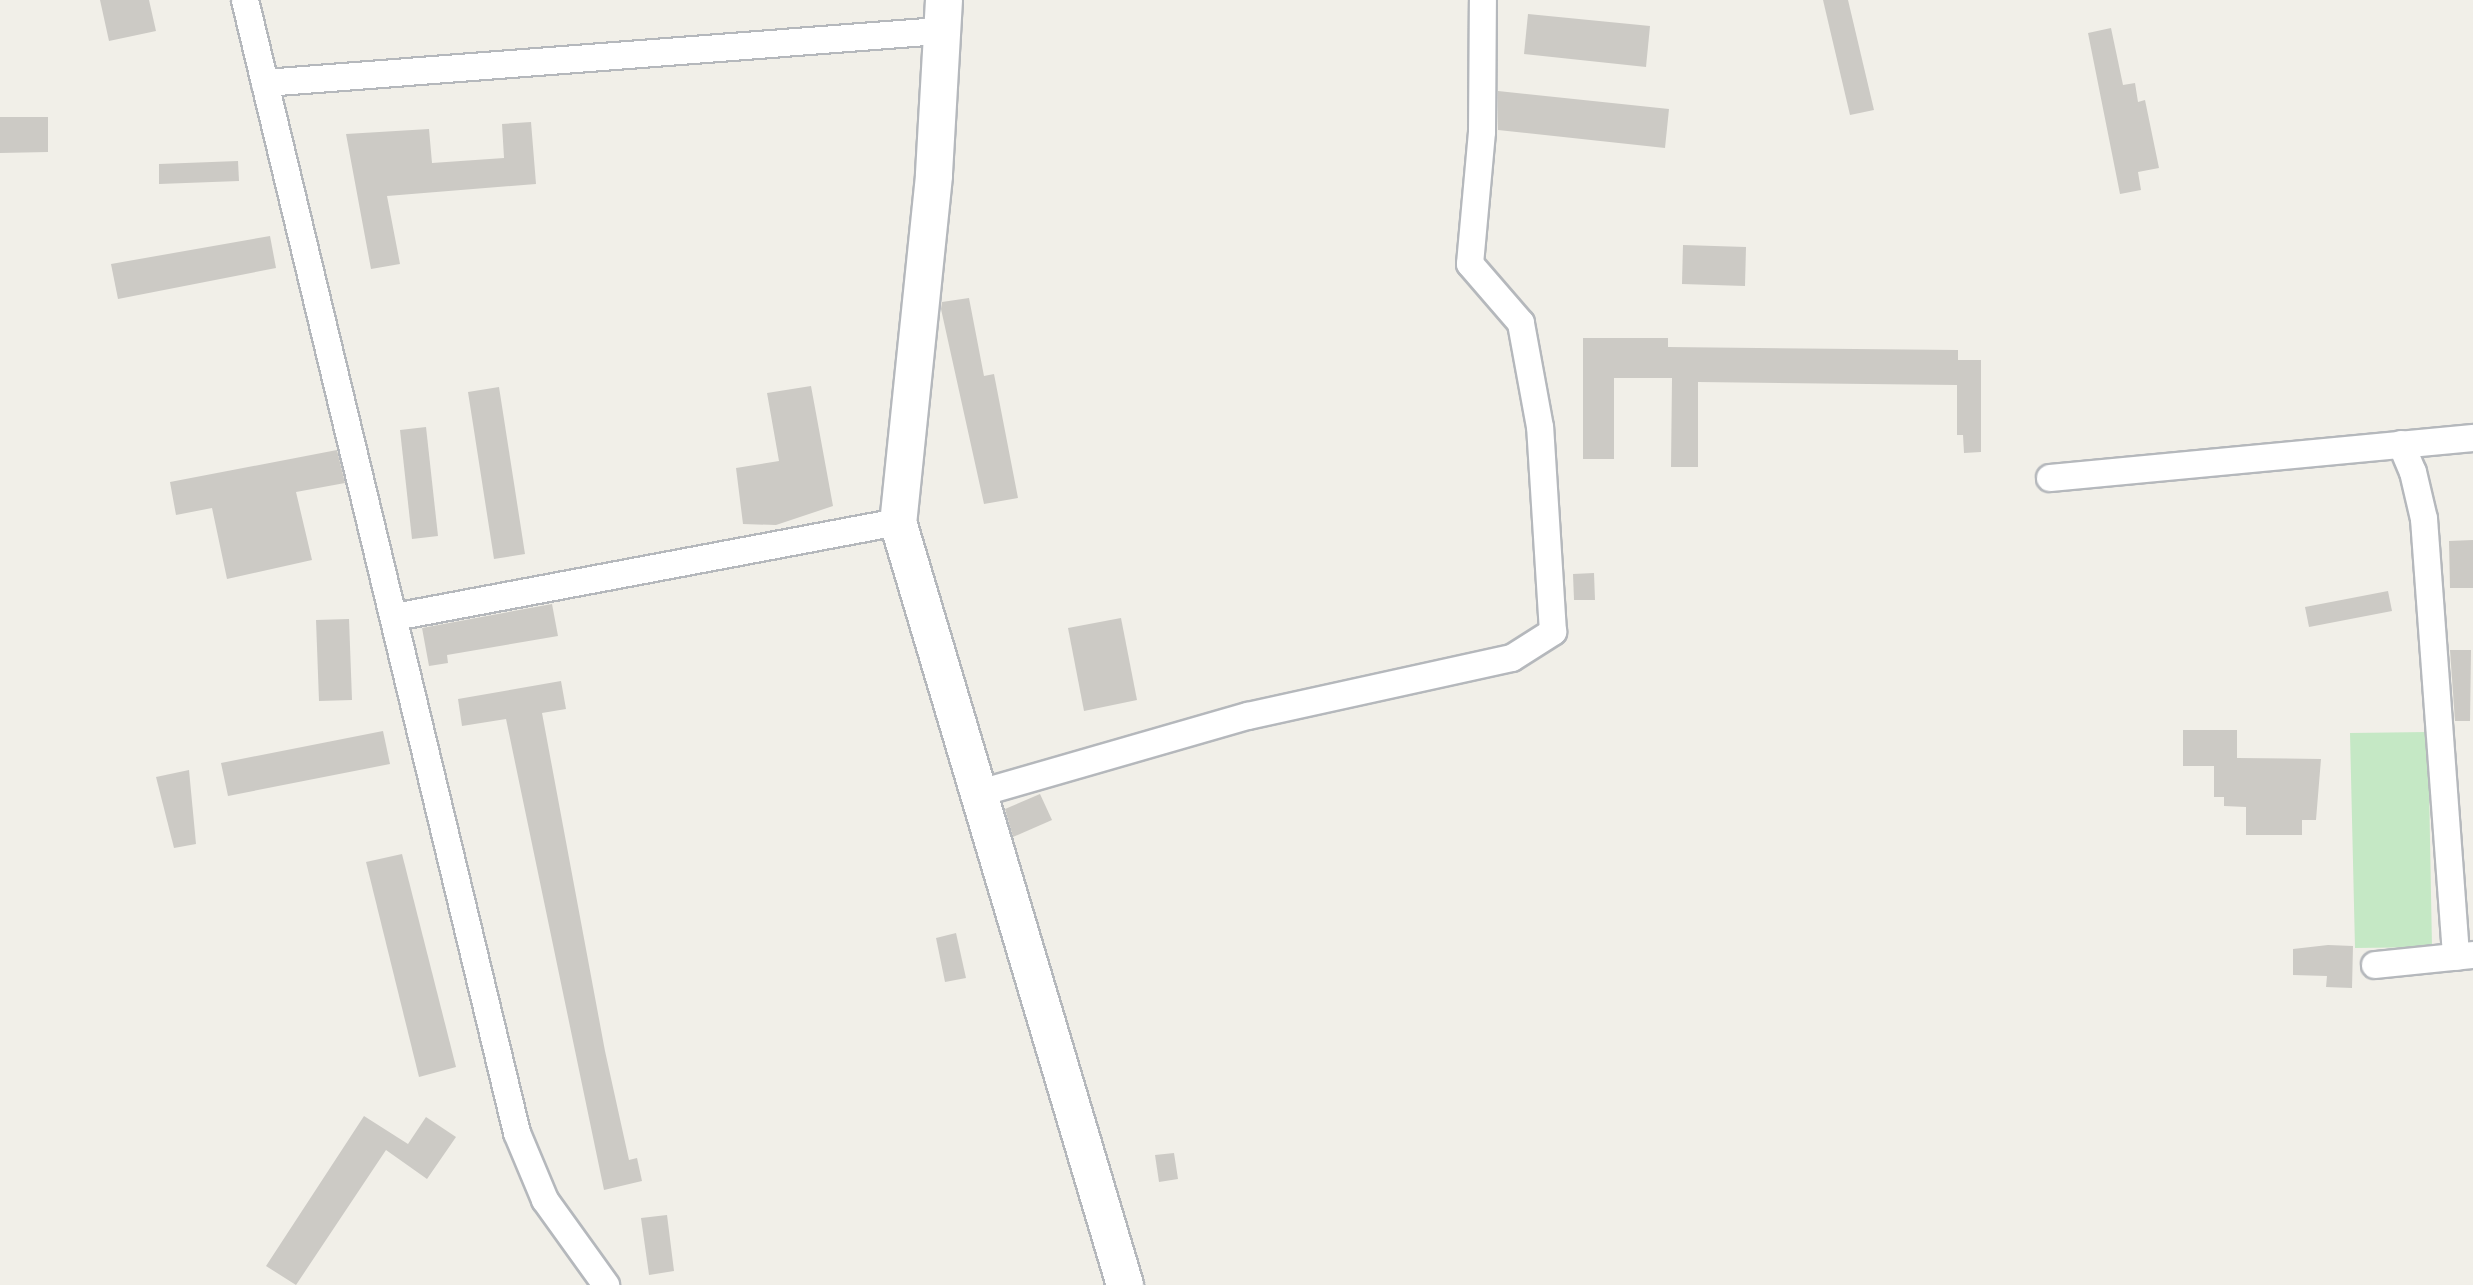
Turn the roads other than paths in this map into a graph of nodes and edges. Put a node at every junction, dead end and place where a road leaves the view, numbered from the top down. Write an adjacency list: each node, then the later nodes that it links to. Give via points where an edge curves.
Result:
1 (245, 0): 4 (street)
2 (1483, 0): 10 (street, via 1482,132 1470,264 1521,323 1540,427 1553,632 1512,658 1248,716)
3 (942, 16): 4 (street); 8 (main road, via 934,176)
4 (265, 83): 9 (street)
5 (2473, 438): 6 (street)
6 (2401, 444): 7 (street); 11 (street, via 2424,519)
7 (2050, 478)
8 (898, 522): 9 (street); 10 (main road)
9 (395, 617): 13 (street, via 517,1133 545,1200)
10 (977, 794): 14 (main road)
11 (2464, 956): 12 (street)
12 (2375, 965)
13 (606, 1285)
14 (1125, 1285)

